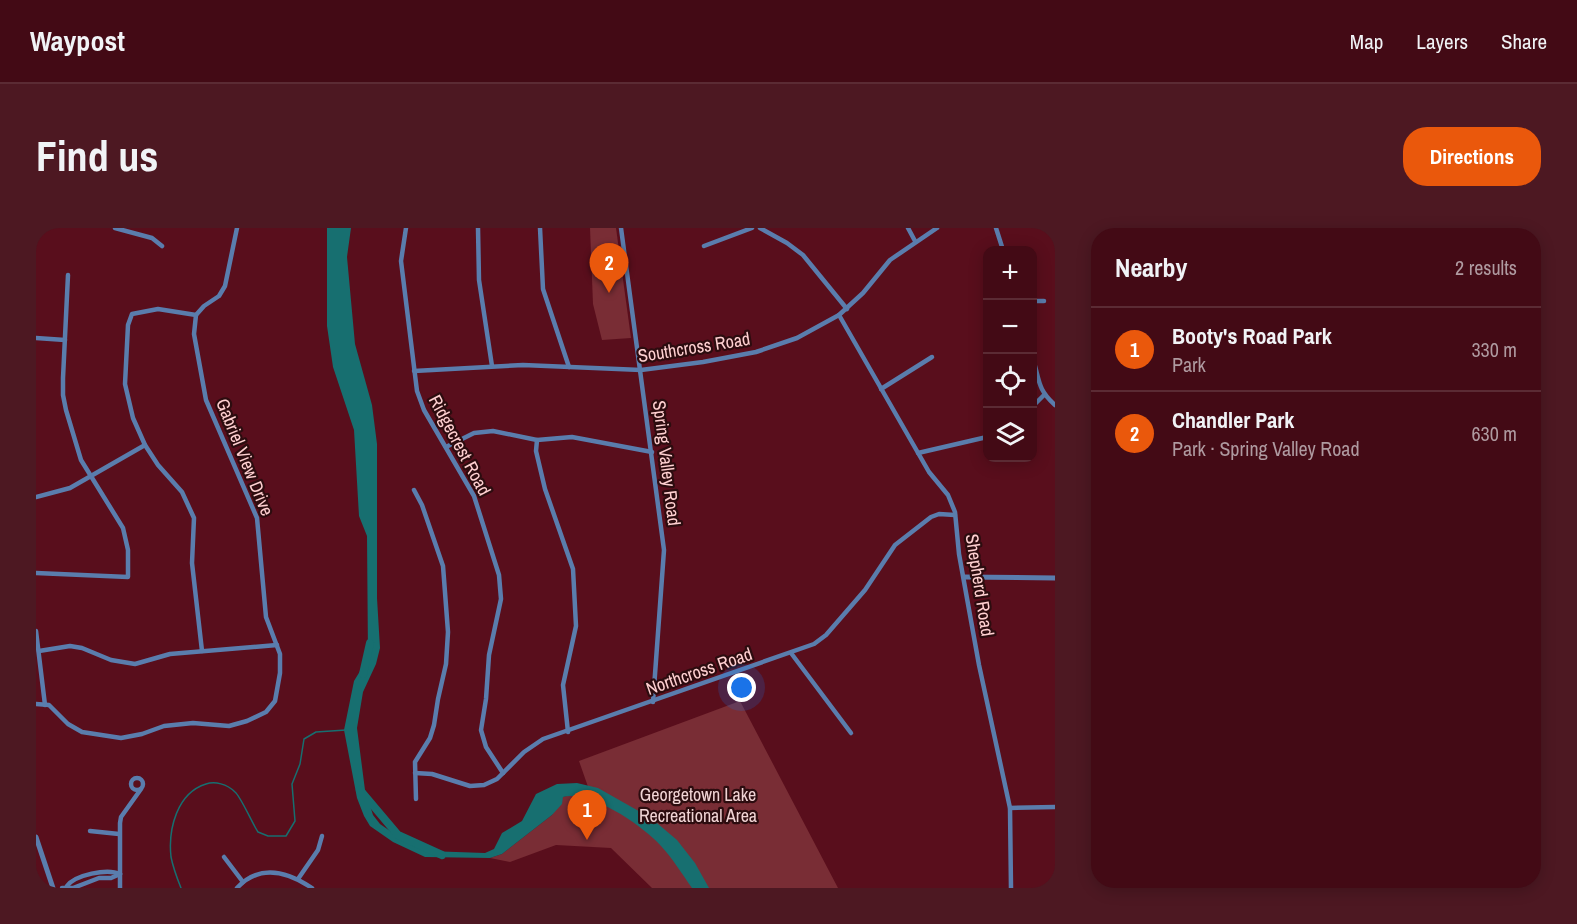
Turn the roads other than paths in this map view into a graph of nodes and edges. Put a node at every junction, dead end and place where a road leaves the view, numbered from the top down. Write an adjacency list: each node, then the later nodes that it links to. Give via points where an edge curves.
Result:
1 (115, 228): 13 (street, via 152,238)
2 (237, 228): 20 (street, via 225,286)
3 (406, 228): 28 (street, Ridgecrest Road, via 401,261)
4 (478, 228): 25 (street, via 479,279)
5 (540, 228): 26 (street, via 543,289)
6 (621, 228): 27 (street, Spring Valley Road)
7 (752, 228): 14 (street)
8 (760, 228): 19 (street, via 803,255)
9 (908, 228): 12 (street)
10 (937, 228): 12 (street, Southcross Road)
11 (996, 228): 15 (street)
12 (915, 241): 19 (street, Southcross Road, via 890,260)
13 (162, 246)
14 (704, 246)
15 (1003, 246)
16 (68, 275): 23 (street)
17 (1037, 301): 18 (street)
18 (1044, 302)
19 (847, 309): 21 (street, Southcross Road)
20 (196, 315): 36 (street, via 158,309 137,312 129,318 125,384); 48 (street, Gabriel View Drive, via 194,334 206,400 257,518 266,617)
21 (839, 315): 27 (street, Southcross Road, via 797,338 756,352); 30 (street, Shepherd Road)
22 (36, 338): 23 (street)
23 (64, 340): 40 (street, via 65,403 77,451)
24 (932, 357): 30 (street)
25 (492, 366): 26 (street, Southcross Road); 28 (street, Southcross Road)
26 (569, 367): 27 (street, Southcross Road)
27 (641, 370): 38 (street, Spring Valley Road)
28 (414, 371): 37 (street, Ridgecrest Road, via 420,399)
29 (1037, 372): 31 (street)
30 (881, 389): 39 (street, Shepherd Road)
31 (1044, 395): 32 (street); 33 (street)
32 (1037, 402)
33 (1055, 405)
34 (983, 438): 39 (street)
35 (537, 440): 37 (street, via 483,431); 38 (street, via 572,437); 55 (street, via 543,482 573,567 576,626 563,685)
36 (145, 445): 40 (street); 50 (street, via 182,492 194,518 192,563)
37 (446, 447): 57 (street, Ridgecrest Road, via 474,496 501,583 481,730 486,747)
38 (652, 452): 52 (street, Spring Valley Road, via 664,550)
39 (918, 453): 43 (street, Shepherd Road, via 951,500)
40 (92, 477): 42 (street); 44 (street, via 123,528 128,577)
41 (414, 490): 58 (street, via 443,566 448,632 434,725 415,762)
42 (36, 497)
43 (955, 515): 45 (street, Shepherd Road); 51 (street, Northcross Road, via 931,517 901,540 867,588 826,635)
44 (36, 573)
45 (964, 577): 46 (street); 62 (street, Shepherd Road)
46 (1055, 578)
47 (36, 631): 49 (street)
48 (277, 645): 50 (street); 54 (street, Gabriel View Drive, via 280,673 274,704 266,712 236,724 164,726 121,738 74,729 54,708)
49 (39, 651): 50 (street, via 70,646 135,664 170,654); 54 (street)
50 (202, 651)
51 (792, 653): 52 (street, Northcross Road); 56 (street)
52 (653, 702): 55 (street, Northcross Road)
53 (36, 704): 54 (street)
54 (45, 705)
55 (568, 732): 57 (street, Northcross Road, via 535,744)
56 (851, 733)
57 (503, 772): 58 (street, Northcross Road, via 491,783 470,786)
58 (415, 773): 60 (street)
59 (141, 789): 64 (street, via 121,818)
60 (416, 799)
61 (1055, 807): 62 (street)
62 (1010, 808): 76 (street, Shepherd Road)
63 (90, 831): 64 (street)
64 (119, 834): 68 (street)
65 (322, 836): 69 (street, via 318,850)
66 (36, 837): 72 (street)
67 (224, 857): 70 (street)
68 (120, 874): 71 (street, via 101,872 71,881); 73 (street)
69 (298, 879): 70 (street, via 273,872); 75 (street)
70 (243, 882): 74 (street)
71 (65, 887)
72 (53, 888)
73 (120, 888)
74 (237, 888)
75 (312, 888)
76 (1011, 888)

